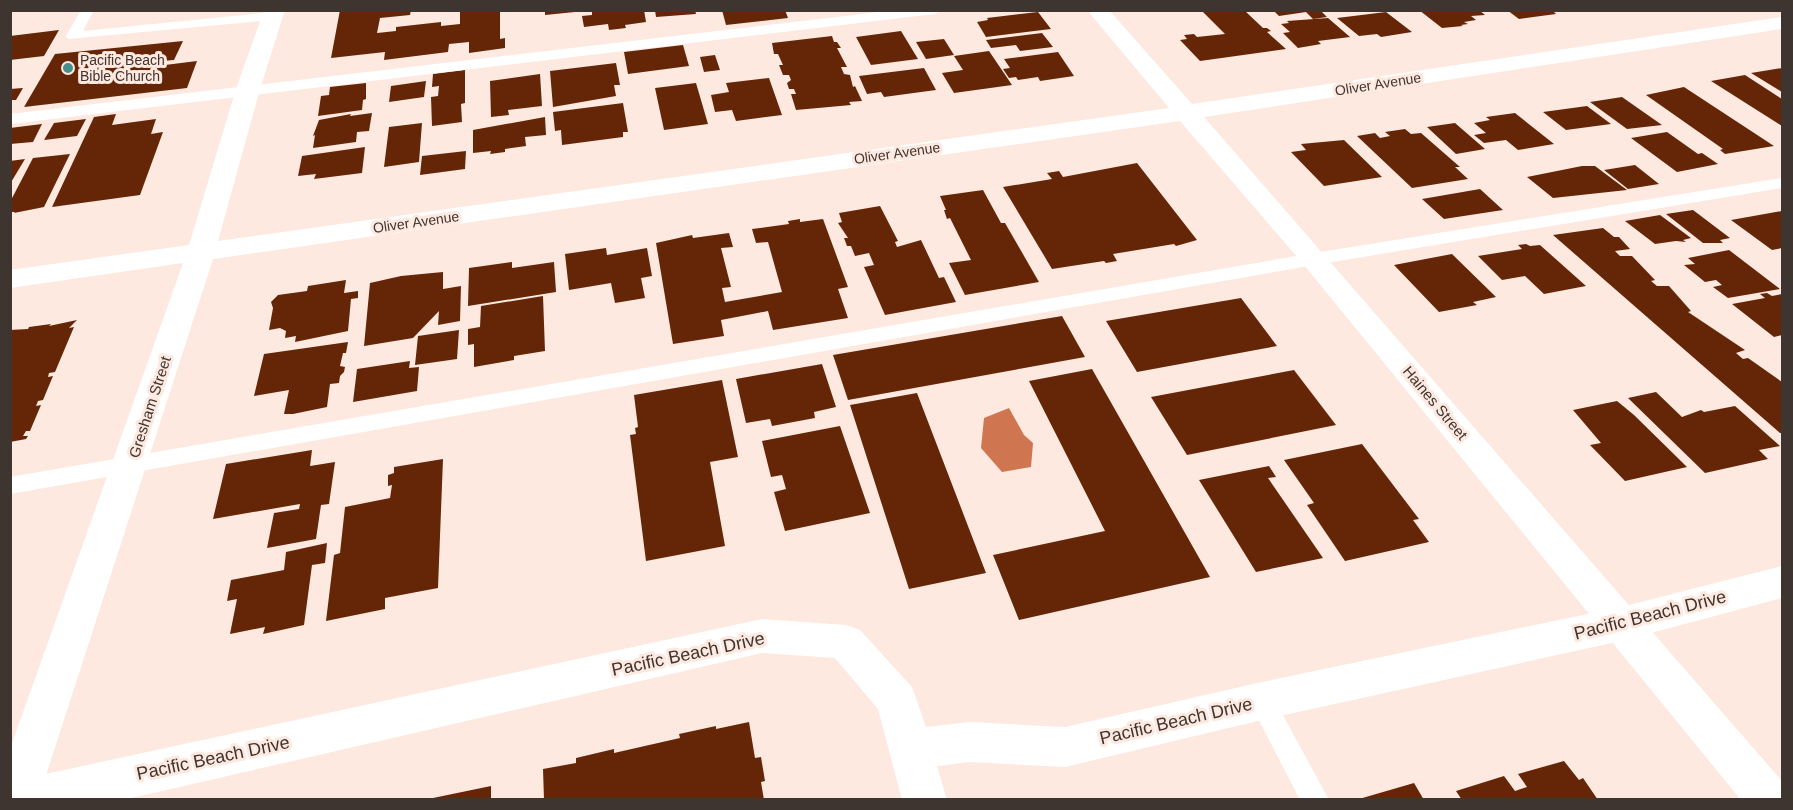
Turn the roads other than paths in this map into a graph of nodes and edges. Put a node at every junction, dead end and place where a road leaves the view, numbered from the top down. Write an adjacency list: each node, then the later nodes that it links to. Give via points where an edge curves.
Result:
1 (88, 10): 4 (lane, via 73,36)
2 (935, 10): 6 (lane)
3 (1097, 10): 7 (street, Haines Street)
4 (274, 13): 6 (street, Gresham Street)
5 (1782, 23): 7 (street, Oliver Avenue)
6 (248, 89): 8 (lane); 10 (street, Gresham Street)
7 (1188, 112): 10 (street, Oliver Avenue); 11 (street, Haines Street)
8 (10, 119)
9 (1782, 183): 11 (lane)
10 (201, 252): 12 (street, Oliver Avenue); 13 (street, Gresham Street)
11 (1314, 259): 13 (lane); 16 (street, Haines Street)
12 (10, 279)
13 (131, 464): 14 (lane); 19 (street, Gresham Street)
14 (10, 486)
15 (1782, 582): 16 (street, Pacific Beach Drive)
16 (1621, 624): 17 (street, Pacific Beach Drive); 23 (street, Haines Street)
17 (1262, 701): 18 (street, Pacific Beach Drive, via 1065,747 970,742); 22 (lane)
18 (910, 749): 20 (street, Pacific Beach Drive, via 897,700 846,642 762,636); 21 (street)
19 (15, 800)
20 (27, 800)
21 (925, 800)
22 (1315, 800)
23 (1770, 800)

